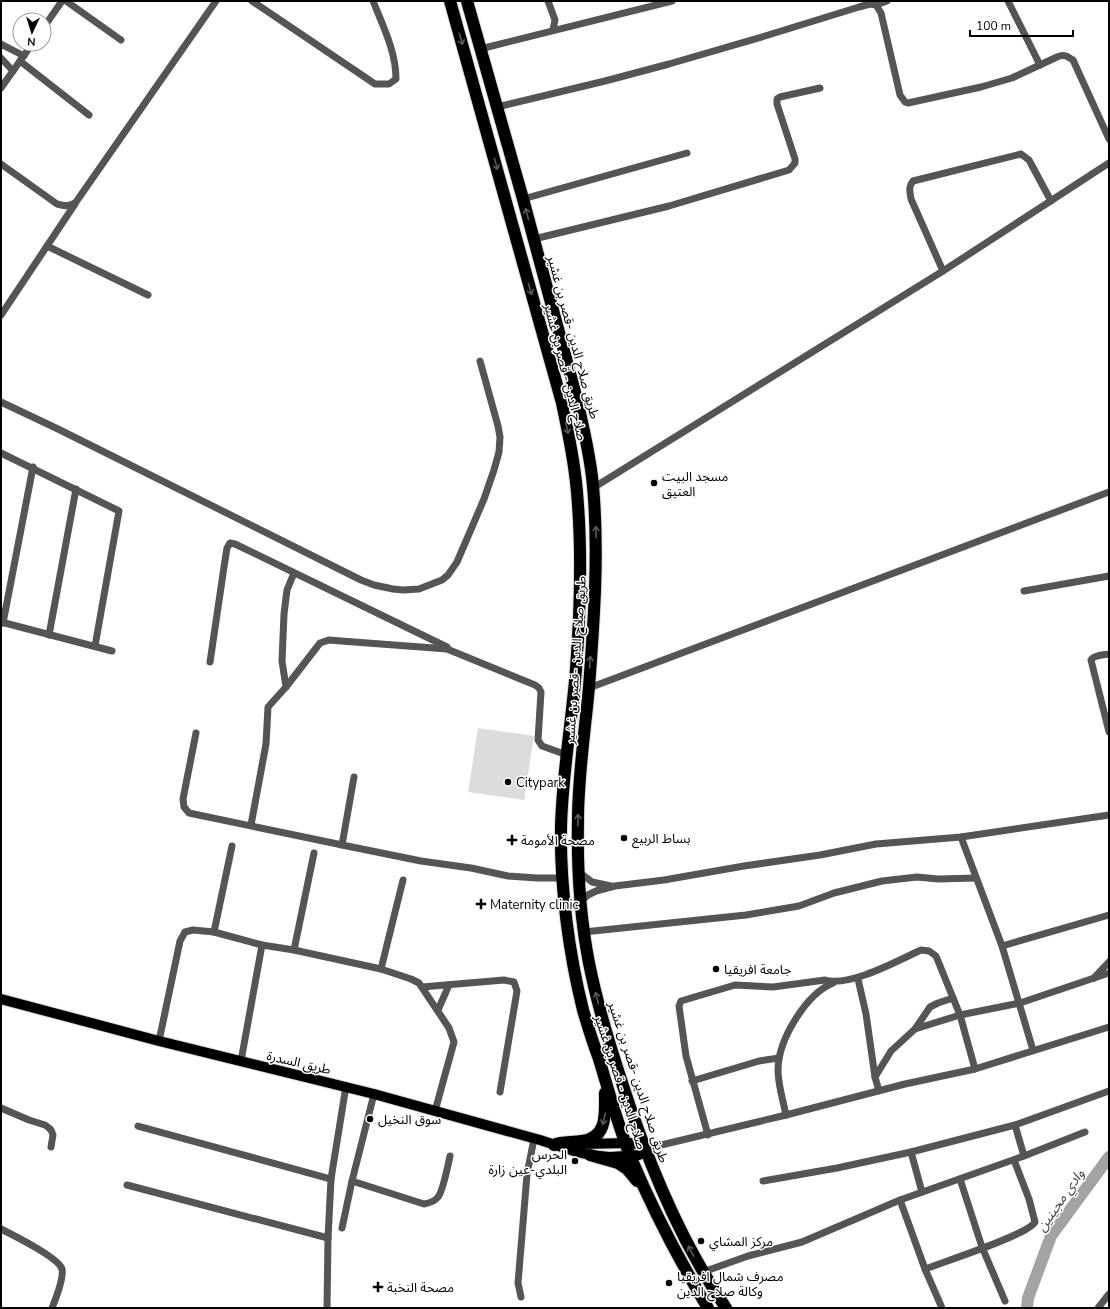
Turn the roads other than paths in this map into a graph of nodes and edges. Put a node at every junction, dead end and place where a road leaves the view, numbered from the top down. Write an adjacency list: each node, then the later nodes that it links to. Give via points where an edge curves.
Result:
1 (62, 1): 13 (street)
2 (66, 1): 15 (street)
3 (216, 1): 33 (street)
4 (252, 1): 5 (street, via 375,84 389,84 396,79 396,70 392,50)
5 (373, 1)
6 (450, 1): 37 (highway, صلاح الدين - قصر بن غشير, one-way to 37)
7 (467, 1): 17 (highway, طريق صلاح الدين -قصر بن غشير)
8 (548, 1): 14 (street, via 555,20)
9 (672, 1): 14 (street)
10 (887, 1): 12 (street)
11 (1008, 1): 21 (street)
12 (876, 5): 21 (street, via 881,13 900,95 905,102 981,87 1012,78); 25 (street, via 859,7 605,81)
13 (52, 15)
14 (554, 30): 17 (street)
15 (121, 40)
16 (1, 44): 20 (street)
17 (480, 49): 25 (highway, طريق صلاح الدين -قصر بن غشير)
18 (26, 52): 20 (street)
19 (1, 58): 22 (street)
20 (22, 58): 22 (street); 26 (street)
21 (1040, 65): 27 (street, via 1063,55 1073,60)
22 (13, 71): 23 (street)
23 (1, 88)
24 (820, 88): 34 (street, via 780,97 777,100 795,159 789,170 669,206)
25 (497, 107): 31 (highway, طريق صلاح الدين -قصر بن غشير)
26 (89, 115)
27 (1109, 139)
28 (687, 153): 31 (street)
29 (1, 164): 33 (street, via 57,204 70,206)
30 (1108, 167): 32 (street)
31 (523, 199): 34 (highway, طريق صلاح الدين -قصر بن غشير, one-way to 31)
32 (1051, 201): 38 (street); 38 (street, via 1029,160 1021,154 913,182 909,190 911,198)
33 (76, 202): 35 (street)
34 (534, 239): 36 (highway, طريق صلاح الدين -قصر بن غشير)
35 (47, 246): 39 (street); 40 (street)
36 (538, 255): 37 (highway); 45 (highway, طريق صلاح الدين -قصر بن غشير, via 581,415)
37 (522, 259): 62 (highway, صلاح الدين - قصر بن غشير, one-way to 62, via 562,403 573,459 578,504 579,602 576,668)
38 (943, 271): 45 (street)
39 (148, 295)
40 (1, 315)
41 (480, 361): 42 (street, via 499,434 499,452 494,470 454,568 442,580 412,590 386,588 361,580)
42 (1, 402)
43 (1, 453): 44 (street)
44 (33, 467): 46 (street); 51 (street)
45 (593, 488): 59 (highway, طريق صلاح الدين -قصر بن غشير, one-way to 45, via 596,560)
46 (76, 489): 52 (street); 53 (street, via 119,511)
47 (1109, 492): 59 (street)
48 (294, 573): 54 (street); 57 (street, via 235,544 229,544); 58 (street, via 284,602 282,661)
49 (1109, 576): 50 (street)
50 (1024, 591)
51 (2, 623): 52 (street)
52 (49, 635): 53 (street)
53 (95, 646): 55 (street)
54 (452, 650): 58 (street, via 324,641); 62 (street, via 539,688 538,740 542,746)
55 (112, 651)
56 (1109, 654): 60 (street, via 1096,656 1091,660)
57 (210, 662)
58 (286, 687): 65 (street, via 268,708 266,744)
59 (589, 688): 70 (highway, طريق صلاح الدين -قصر بن غشير, one-way to 59, via 579,794)
60 (1109, 732)
61 (196, 733): 65 (street, via 183,799 184,807 189,813)
62 (567, 755): 71 (highway, صلاح الدين - قصر بن غشير, via 561,829)
63 (354, 777): 67 (street)
64 (1109, 815): 66 (street)
65 (251, 825): 67 (street)
66 (961, 837): 72 (street); 74 (street, via 876,844)
67 (342, 845): 71 (street, via 517,878)
68 (232, 846): 77 (street)
69 (314, 853): 81 (street)
70 (579, 872): 74 (street, via 592,882); 75 (highway, طريق صلاح الدين -قصر بن غشير)
71 (563, 878): 103 (highway, صلاح الدين - قصر بن غشير, via 578,986)
72 (976, 878): 78 (street, via 917,877 882,882 834,893 799,906 746,915); 80 (street)
73 (403, 880): 83 (street)
74 (615, 886): 75 (street, via 596,891)
75 (581, 901): 78 (highway, طريق صلاح الدين -قصر بن غشير)
76 (1109, 915): 80 (street)
77 (214, 932): 79 (street); 97 (street, via 185,932 180,941)
78 (584, 932): 121 (highway, طريق صلاح الدين -قصر بن غشير, one-way to 78, via 618,1070 605,1028)
79 (262, 945): 81 (street); 100 (street)
80 (1002, 946): 92 (street)
81 (294, 950): 83 (street)
82 (1109, 962): 86 (street)
83 (381, 969): 89 (street, via 411,979)
84 (1109, 973): 86 (street)
85 (858, 979): 87 (street); 90 (street, via 921,950 929,951 936,956); 102 (street)
86 (1092, 979): 92 (street)
87 (833, 983): 99 (street, via 826,986 802,1009 793,1023); 104 (street, via 825,980 773,987 735,985 681,1000 679,1006)
88 (448, 985): 89 (street); 93 (street); 108 (street, via 504,980 514,982 517,991)
89 (422, 987): 93 (street)
90 (953, 998): 94 (street); 96 (street, via 930,1008)
91 (1, 999): 97 (main road, طريق السدرة)
92 (1020, 1003): 94 (street); 98 (street)
93 (438, 1010): 111 (street, via 454,1042)
94 (960, 1015): 96 (street); 101 (street)
95 (1109, 1027): 98 (street)
96 (915, 1029): 102 (street, via 891,1051)
97 (159, 1041): 100 (main road, طريق السدرة)
98 (1033, 1050): 101 (street)
99 (779, 1058): 104 (street, via 759,1061); 112 (street, via 778,1070)
100 (241, 1062): 105 (main road, طريق السدرة)
101 (975, 1069): 107 (street)
102 (875, 1077): 107 (street)
103 (605, 1080): 118 (highway, صلاح الدين - قصر بن غشير); 119 (highway, one-way to 119, via 606,1116 598,1133 591,1139)
104 (692, 1081): 116 (street)
105 (346, 1086): 109 (main road, طريق السدرة); 128 (street)
106 (1109, 1090): 113 (street)
107 (879, 1091): 112 (street)
108 (500, 1092)
109 (374, 1094): 111 (main road, طريق السدرة); 130 (street)
110 (1, 1108): 120 (street, via 49,1128 53,1135)
111 (435, 1111): 117 (main road, طريق السدرة)
112 (786, 1115): 116 (street)
113 (1015, 1125): 122 (street); 126 (street)
114 (138, 1126): 128 (street)
115 (1085, 1132): 126 (street)
116 (708, 1135): 121 (street)
117 (534, 1139): 119 (main road, طريق السدرة); 143 (street, via 522,1224 518,1283)
118 (626, 1143): 119 (main road); 121 (main road); 125 (highway, صلاح الدين - قصر بن غشير)
119 (554, 1145): 123 (main road, طريق السدرة)
120 (51, 1147)
121 (649, 1148): 125 (main road, طريق السدرة); 141 (highway, طريق صلاح الدين -قصر بن غشير, one-way to 121, via 670,1209)
122 (911, 1152): 131 (street); 133 (street)
123 (590, 1155): 125 (main road, طريق السدرة); 134 (highway, via 623,1165)
124 (450, 1156): 130 (street, via 440,1196 430,1203 424,1204)
125 (630, 1156): 134 (highway, صلاح الدين - قصر بن غشير)
126 (1024, 1156): 127 (street)
127 (1014, 1160): 129 (street); 139 (street, via 1035,1222 1030,1228 1016,1235)
128 (331, 1178): 138 (street)
129 (960, 1179): 133 (street); 139 (street)
130 (352, 1181): 136 (street)
131 (764, 1181)
132 (126, 1185): 138 (street)
133 (922, 1192): 135 (street)
134 (648, 1197): 147 (highway, صلاح الدين - قصر بن غشير)
135 (900, 1200): 140 (street); 141 (street, via 802,1242 748,1256)
136 (342, 1228)
137 (1, 1229): 145 (street, via 51,1257 61,1266 59,1288)
138 (328, 1238): 146 (street)
139 (982, 1247): 140 (street); 144 (street)
140 (925, 1268): 149 (street)
141 (703, 1272): 148 (highway, طريق صلاح الدين -قصر بن غشير)
142 (1109, 1294): 150 (street)
143 (521, 1297)
144 (1006, 1301)
145 (52, 1308)
146 (327, 1308)
147 (708, 1308)
148 (726, 1308)
149 (942, 1308)
150 (1098, 1308)

